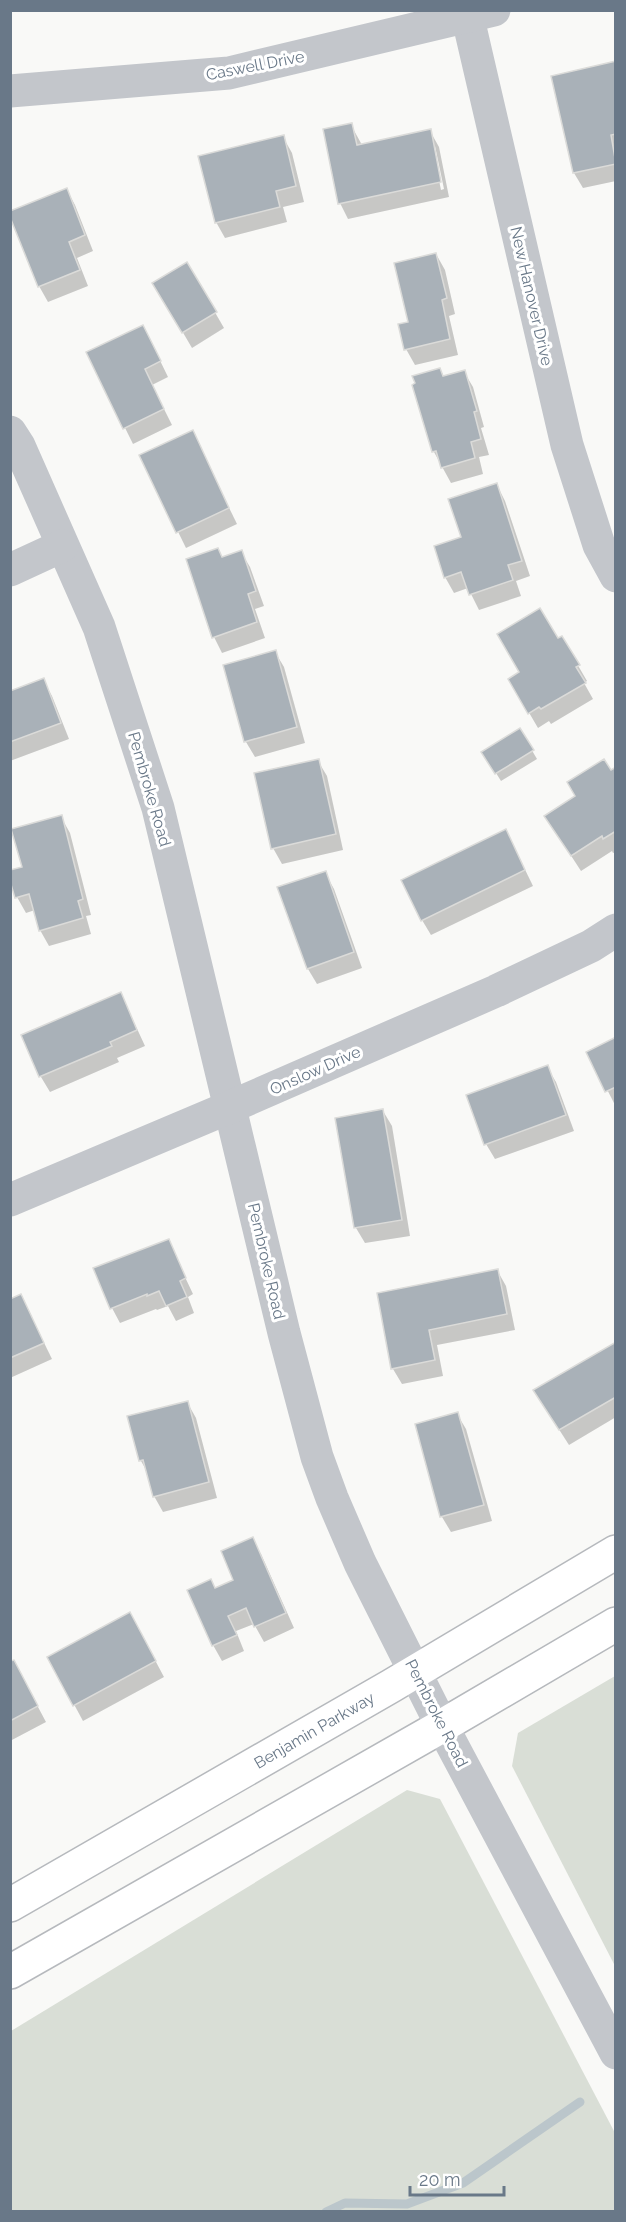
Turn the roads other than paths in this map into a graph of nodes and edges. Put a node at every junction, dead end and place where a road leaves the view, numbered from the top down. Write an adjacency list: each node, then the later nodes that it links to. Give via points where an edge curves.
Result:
1 (476, 13): 2 (street, Caswell Drive, via 229,73); 6 (street, New Hanover Drive, via 567,445 599,545)
2 (10, 91)
3 (10, 432): 4 (street, Pembroke Road)
4 (62, 546): 5 (street); 8 (street, Pembroke Road, via 99,627 158,808)
5 (10, 570)
6 (615, 576)
7 (615, 930): 8 (street, Onslow Drive, via 591,946 496,991)
8 (231, 1107): 9 (street, Onslow Drive); 12 (street, Pembroke Road, via 317,1457 360,1563)
9 (10, 1200)
10 (615, 1552): 12 (highway, Benjamin Parkway)
11 (615, 1624): 13 (highway)
12 (415, 1672): 13 (street, Pembroke Road); 14 (highway, Benjamin Parkway)
13 (442, 1726): 15 (highway); 16 (street, Pembroke Road)
14 (10, 1905)
15 (10, 1972)
16 (615, 2053)

